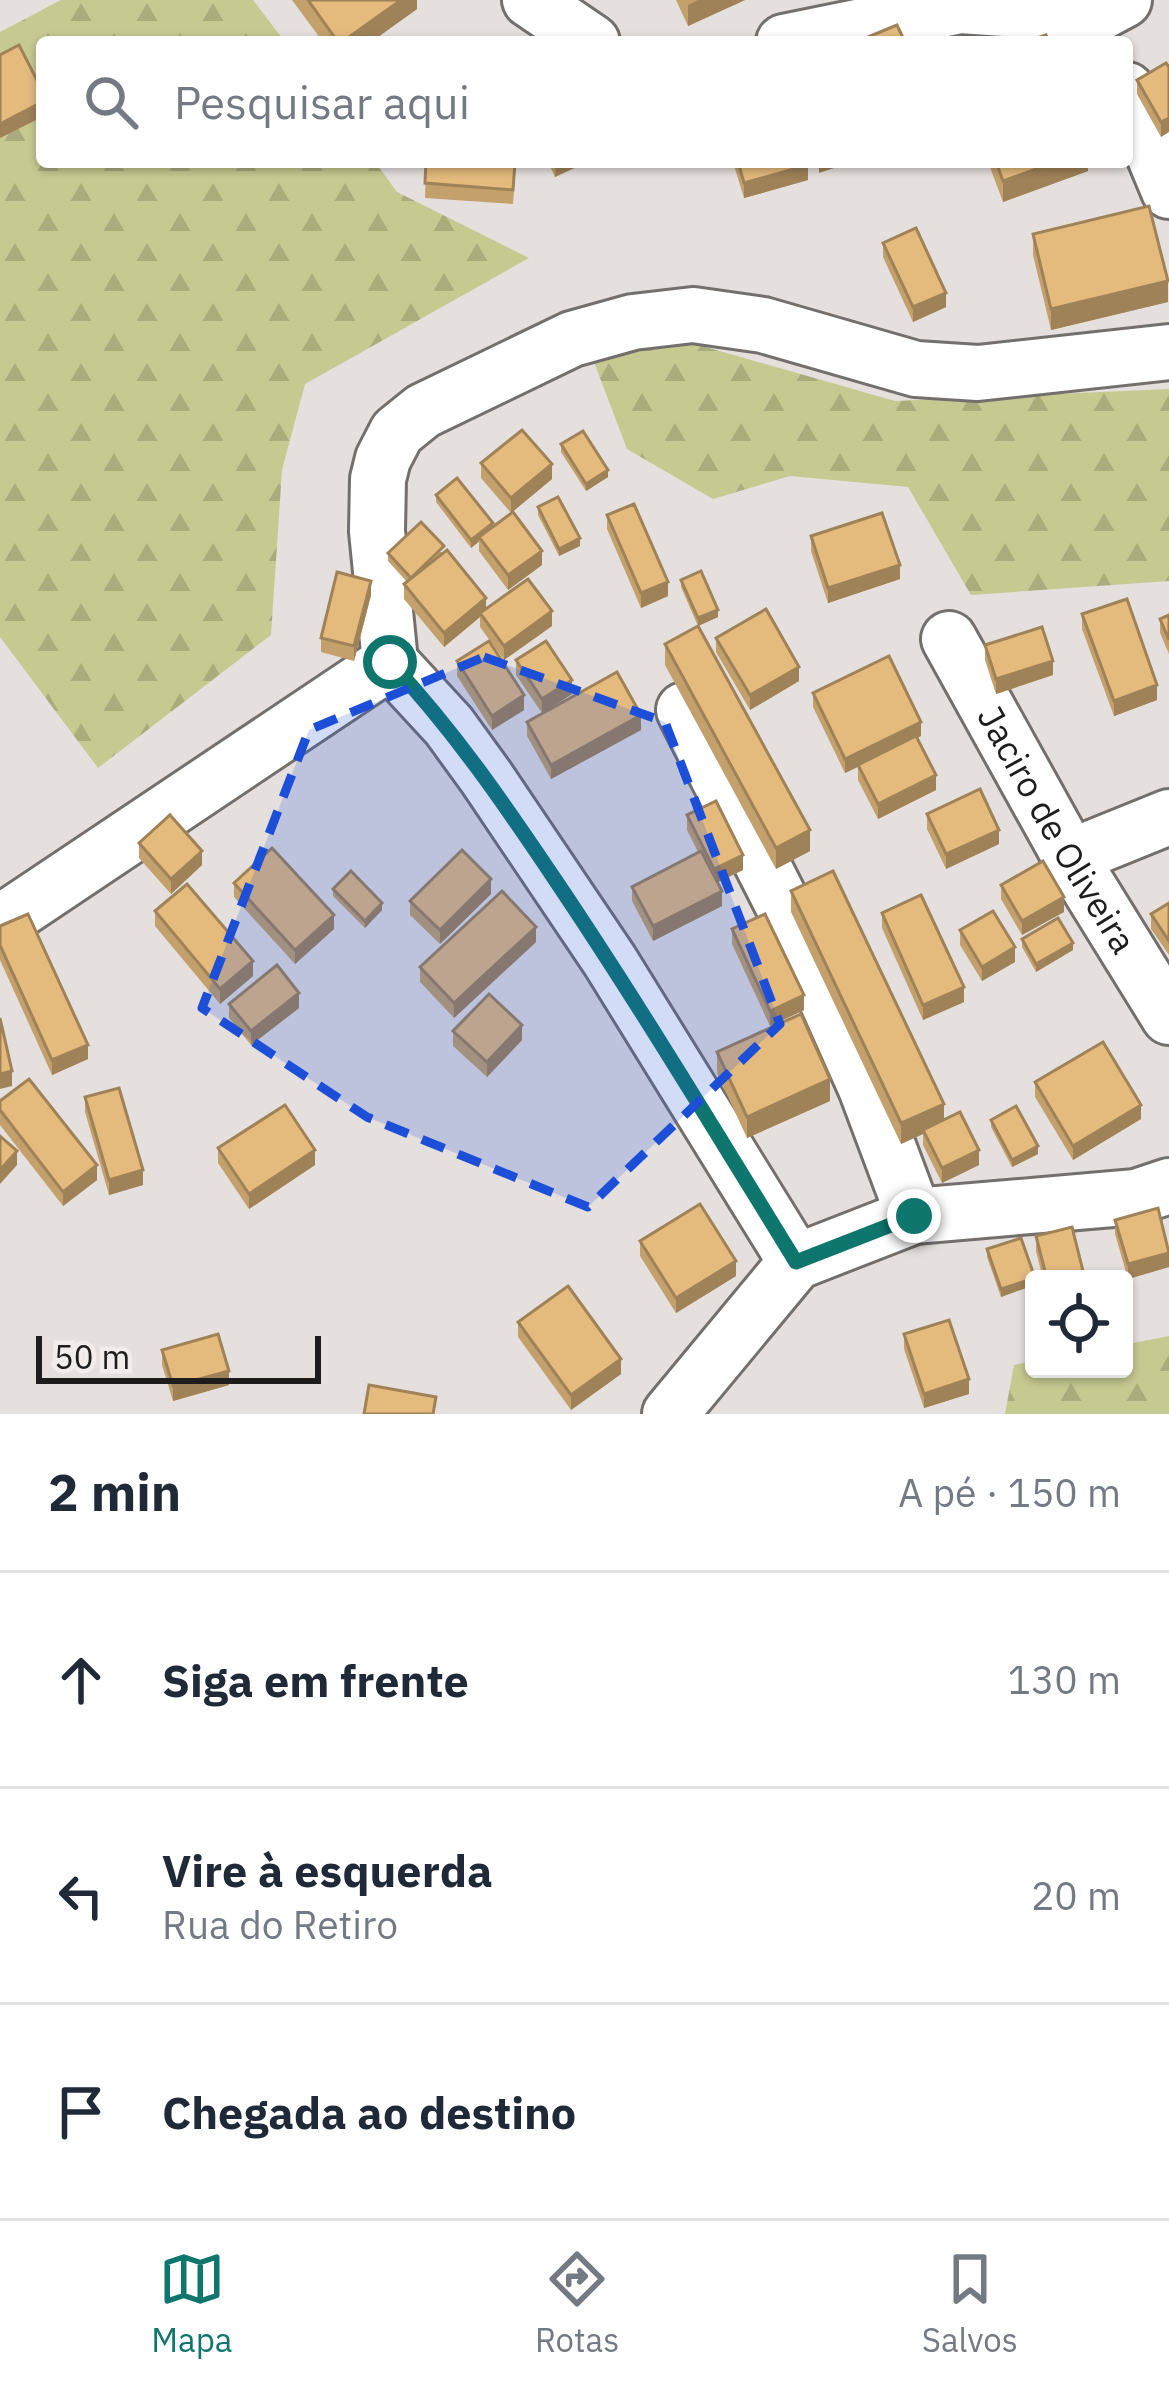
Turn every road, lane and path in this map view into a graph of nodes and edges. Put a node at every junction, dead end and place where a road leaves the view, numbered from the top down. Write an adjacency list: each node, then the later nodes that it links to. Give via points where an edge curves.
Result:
1 (530, 0): 3 (street)
2 (1109, 19): 4 (street, via 960,6)
3 (583, 36)
4 (813, 36)
5 (1133, 104): 6 (street)
6 (1169, 191)
7 (1169, 352): 9 (street, via 978,373 916,369 764,326 693,316 572,339 423,411 397,432 378,496)
8 (949, 640): 12 (street, Jaciro de Oliveira)
9 (390, 662): 13 (street); 17 (street, via 486,777)
10 (684, 710): 16 (street, via 797,933)
11 (1169, 818): 12 (street)
12 (1070, 856): 14 (street, Jaciro de Oliveira)
13 (9, 900)
14 (1169, 1017)
15 (1169, 1186): 16 (street, via 1136,1197)
16 (914, 1216): 17 (street)
17 (796, 1262): 18 (street)
18 (670, 1414)

